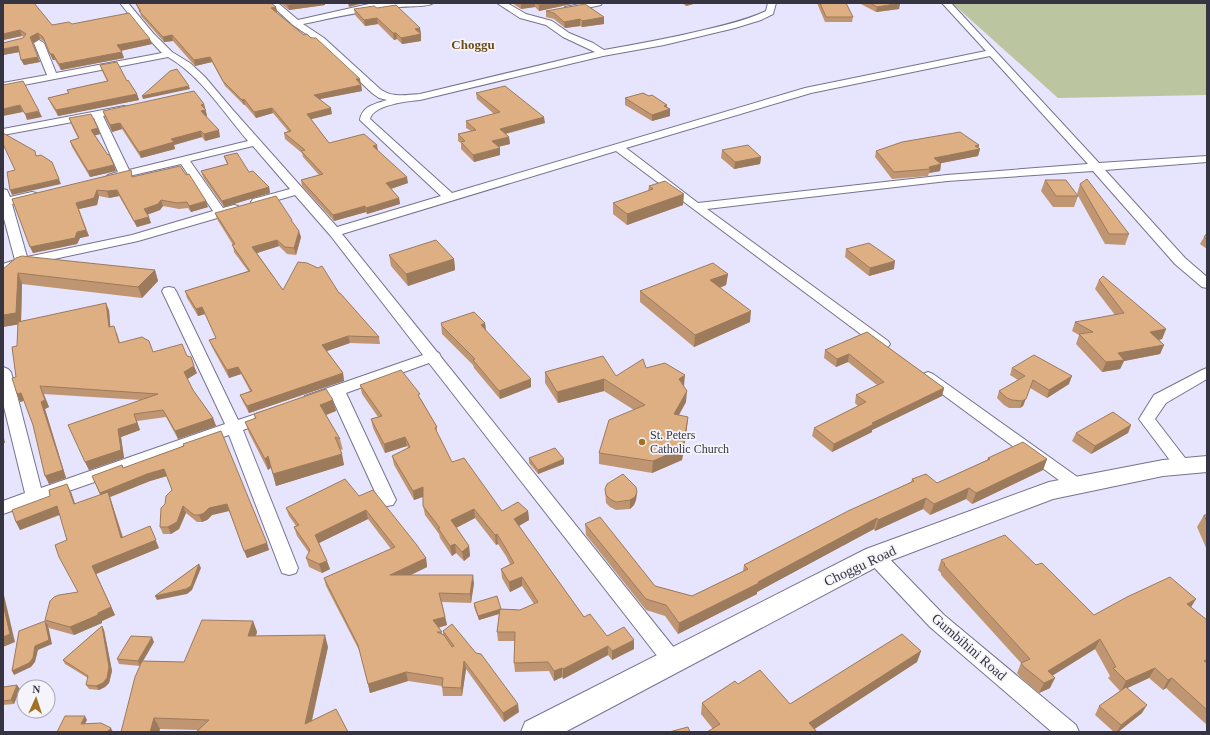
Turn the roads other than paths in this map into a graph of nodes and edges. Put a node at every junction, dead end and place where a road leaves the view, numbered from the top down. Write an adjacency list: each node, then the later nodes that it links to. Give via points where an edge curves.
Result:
1 (124, 3): 17 (street, via 129,14)
2 (273, 3): 13 (street)
3 (411, 3): 13 (street, via 369,7)
4 (417, 3): 5 (street)
5 (430, 3)
6 (502, 3): 12 (street)
7 (598, 3): 10 (street)
8 (772, 3): 15 (street, via 770,12 736,25)
9 (946, 3): 16 (street)
10 (561, 11)
11 (548, 13): 12 (street)
12 (527, 17): 15 (street, via 549,23 566,35)
13 (296, 23): 22 (street, via 321,40 376,91 383,96)
14 (39, 43): 18 (street)
15 (603, 53): 22 (street, via 447,92)
16 (992, 53): 27 (street, via 809,90); 30 (street)
17 (169, 54): 18 (street); 20 (street, via 186,64)
18 (53, 76): 19 (street)
19 (3, 86)
20 (212, 90): 21 (street); 26 (street)
21 (197, 93)
22 (399, 99): 35 (street, via 371,109 365,120)
23 (136, 106): 24 (street)
24 (97, 114): 25 (street); 31 (street)
25 (3, 132)
26 (256, 142): 29 (street); 33 (street)
27 (617, 147): 35 (street); 37 (street)
28 (1207, 159): 30 (street)
29 (184, 160): 31 (street); 38 (street)
30 (1098, 168): 37 (street, via 947,178); 42 (street, via 1180,261)
31 (125, 174): 32 (street)
32 (103, 179)
33 (298, 191): 38 (street); 39 (street)
34 (43, 193): 36 (street)
35 (448, 196): 39 (street)
36 (4, 197): 40 (street)
37 (696, 207): 44 (street)
38 (220, 213): 40 (street, via 134,238)
39 (334, 232): 45 (street)
40 (22, 262): 41 (street)
41 (3, 269)
42 (1207, 284)
43 (169, 291): 52 (street)
44 (896, 353)
45 (434, 356): 49 (street); 60 (street)
46 (915, 367): 54 (street)
47 (3, 372): 55 (street)
48 (1207, 374): 53 (street, via 1160,399 1147,418)
49 (337, 391): 50 (street); 56 (street)
50 (300, 404)
51 (278, 412): 52 (street)
52 (234, 427): 55 (street); 59 (street)
53 (1196, 466): 54 (main road, Choggu Road, via 1163,468)
54 (1076, 485): 58 (main road, Choggu Road, via 1050,491)
55 (35, 497): 57 (street)
56 (387, 500)
57 (3, 508)
58 (875, 556): 60 (main road, Choggu Road); 62 (street, Gumbihini Road, via 937,621)
59 (289, 568)
60 (672, 660): 61 (main road, Choggu Road)
61 (536, 732)
62 (1068, 732)

